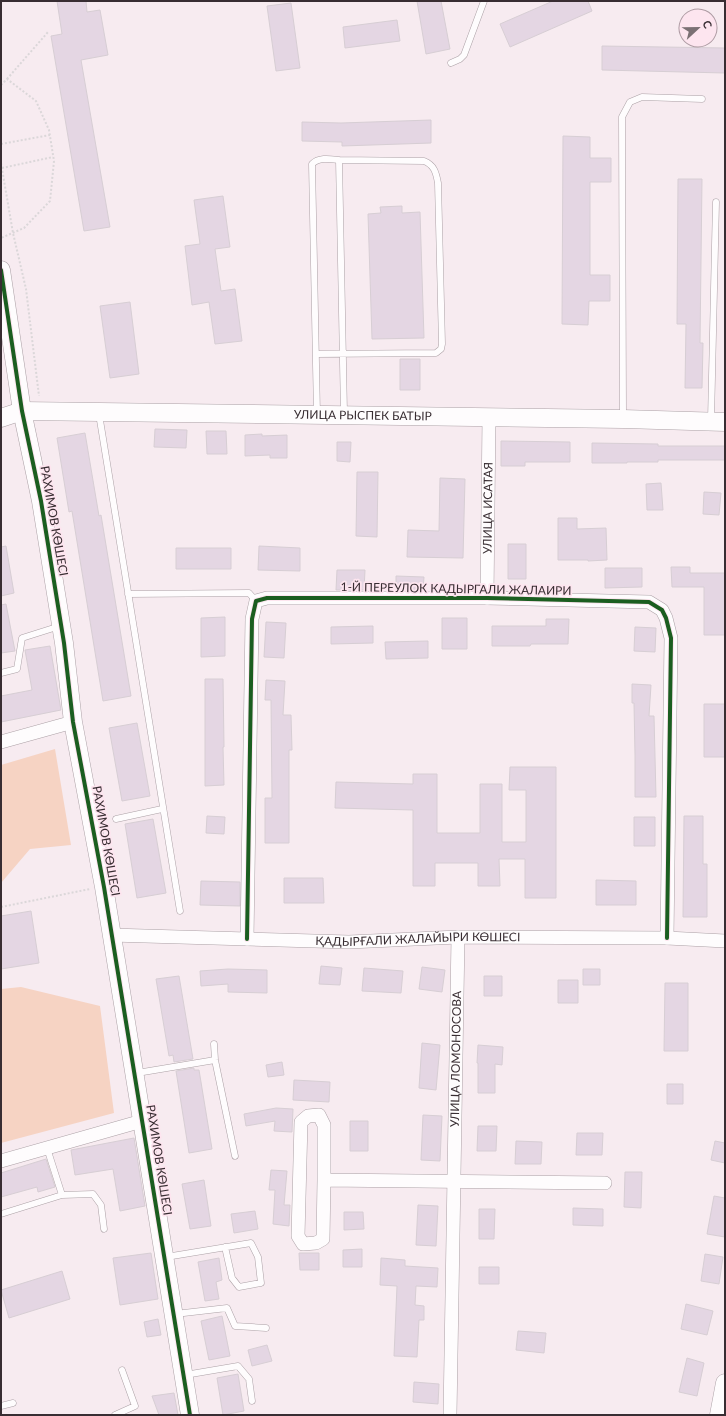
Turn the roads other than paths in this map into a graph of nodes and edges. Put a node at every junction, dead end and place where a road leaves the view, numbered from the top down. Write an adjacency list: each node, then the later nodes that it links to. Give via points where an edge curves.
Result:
1 (484, 1): 2 (lane, via 464,55)
2 (451, 63)
3 (702, 99): 16 (lane, via 642,97 630,102 622,117)
4 (340, 160): 8 (lane); 8 (lane, via 424,161 431,164 436,172 442,344 436,353); 9 (lane, via 316,160 312,164)
5 (716, 202): 17 (lane)
6 (1, 270): 7 (street, РАХИМОВ КӨШЕСІ)
7 (4, 298): 10 (street, РАХИМОВ КӨШЕСІ)
8 (343, 353): 9 (lane); 13 (lane)
9 (316, 354): 12 (lane)
10 (22, 411): 11 (street, УЛИЦА РЫСПЕК БАТЫР); 14 (street, УЛИЦА РЫСПЕК БАТЫР); 21 (street, РАХИМОВ КӨШЕСІ, via 41,501)
11 (99, 412): 12 (street, УЛИЦА РЫСПЕК БАТЫР); 18 (lane)
12 (317, 415): 13 (street, УЛИЦА РЫСПЕК БАТЫР)
13 (344, 416): 15 (street, УЛИЦА РЫСПЕК БАТЫР)
14 (1, 418)
15 (489, 418): 16 (street, УЛИЦА РЫСПЕК БАТЫР); 19 (street, УЛИЦА ИСАТАЯ)
16 (623, 419): 17 (street, УЛИЦА РЫСПЕК БАТЫР)
17 (718, 422)
18 (128, 594): 20 (lane, via 249,594); 25 (lane)
19 (488, 598): 20 (street, 1-Й ПЕРЕУЛОК КАДЫРГАЛИ ЖАЛАИРИ, via 267,598); 30 (street, 1-Й ПЕРЕУЛОК КАДЫРГАЛИ ЖАЛАИРИ, via 649,602 662,610 671,638)
20 (256, 601): 31 (street, via 252,619)
21 (61, 625): 22 (lane, via 22,638 17,669); 23 (street, РАХИМОВ КӨШЕСІ)
22 (1, 673)
23 (73, 722): 24 (street); 28 (street, РАХИМОВ КӨШЕСІ)
24 (1, 742)
25 (162, 809): 26 (lane); 27 (lane)
26 (116, 819)
27 (180, 911)
28 (111, 934): 31 (street, ҚАДЫРҒАЛИ ЖАЛАЙЫРИ КӨШЕСІ); 35 (street, РАХИМОВ КӨШЕСІ)
29 (458, 937): 30 (street, ҚАДЫРҒАЛИ ЖАЛАЙЫРИ КӨШЕСІ); 31 (street, ҚАДЫРҒАЛИ ЖАЛАЙЫРИ КӨШЕСІ, via 349,942); 41 (street, УЛИЦА ЛОМОНОСОВА)
30 (667, 938): 32 (street, ҚАДЫРҒАЛИ ЖАЛАЙЫРИ КӨШЕСІ)
31 (247, 939)
32 (725, 941)
33 (214, 1044): 34 (lane)
34 (215, 1060): 35 (lane); 38 (lane)
35 (135, 1073): 36 (street, РАХИМОВ КӨШЕСІ)
36 (142, 1121): 37 (street); 47 (street, РАХИМОВ КӨШЕСІ)
37 (47, 1148): 39 (street); 43 (lane)
38 (235, 1156)
39 (1, 1161)
40 (324, 1180): 40 (street, via 324,1125 319,1115 308,1116 301,1122 298,1236 303,1244 316,1243 323,1239); 41 (street)
41 (454, 1182): 42 (street); 58 (street, УЛИЦА ЛОМОНОСОВА)
42 (605, 1183)
43 (62, 1196): 44 (lane); 45 (lane, via 93,1194 100,1205)
44 (1, 1214)
45 (104, 1229)
46 (225, 1247): 46 (lane, via 251,1243 258,1257 261,1283 239,1287 232,1278); 47 (lane)
47 (164, 1258): 48 (street, РАХИМОВ КӨШЕСІ)
48 (174, 1314): 49 (lane, via 227,1308 235,1326); 51 (street, РАХИМОВ КӨШЕСІ)
49 (266, 1328)
50 (122, 1370): 56 (lane, via 135,1406)
51 (184, 1375): 53 (lane, via 238,1366 248,1378); 57 (street, РАХИМОВ КӨШЕСІ)
52 (725, 1383): 59 (street)
53 (252, 1401)
54 (13, 1403): 55 (lane)
55 (1, 1406)
56 (115, 1415)
57 (190, 1415)
58 (450, 1415)
59 (719, 1415)

